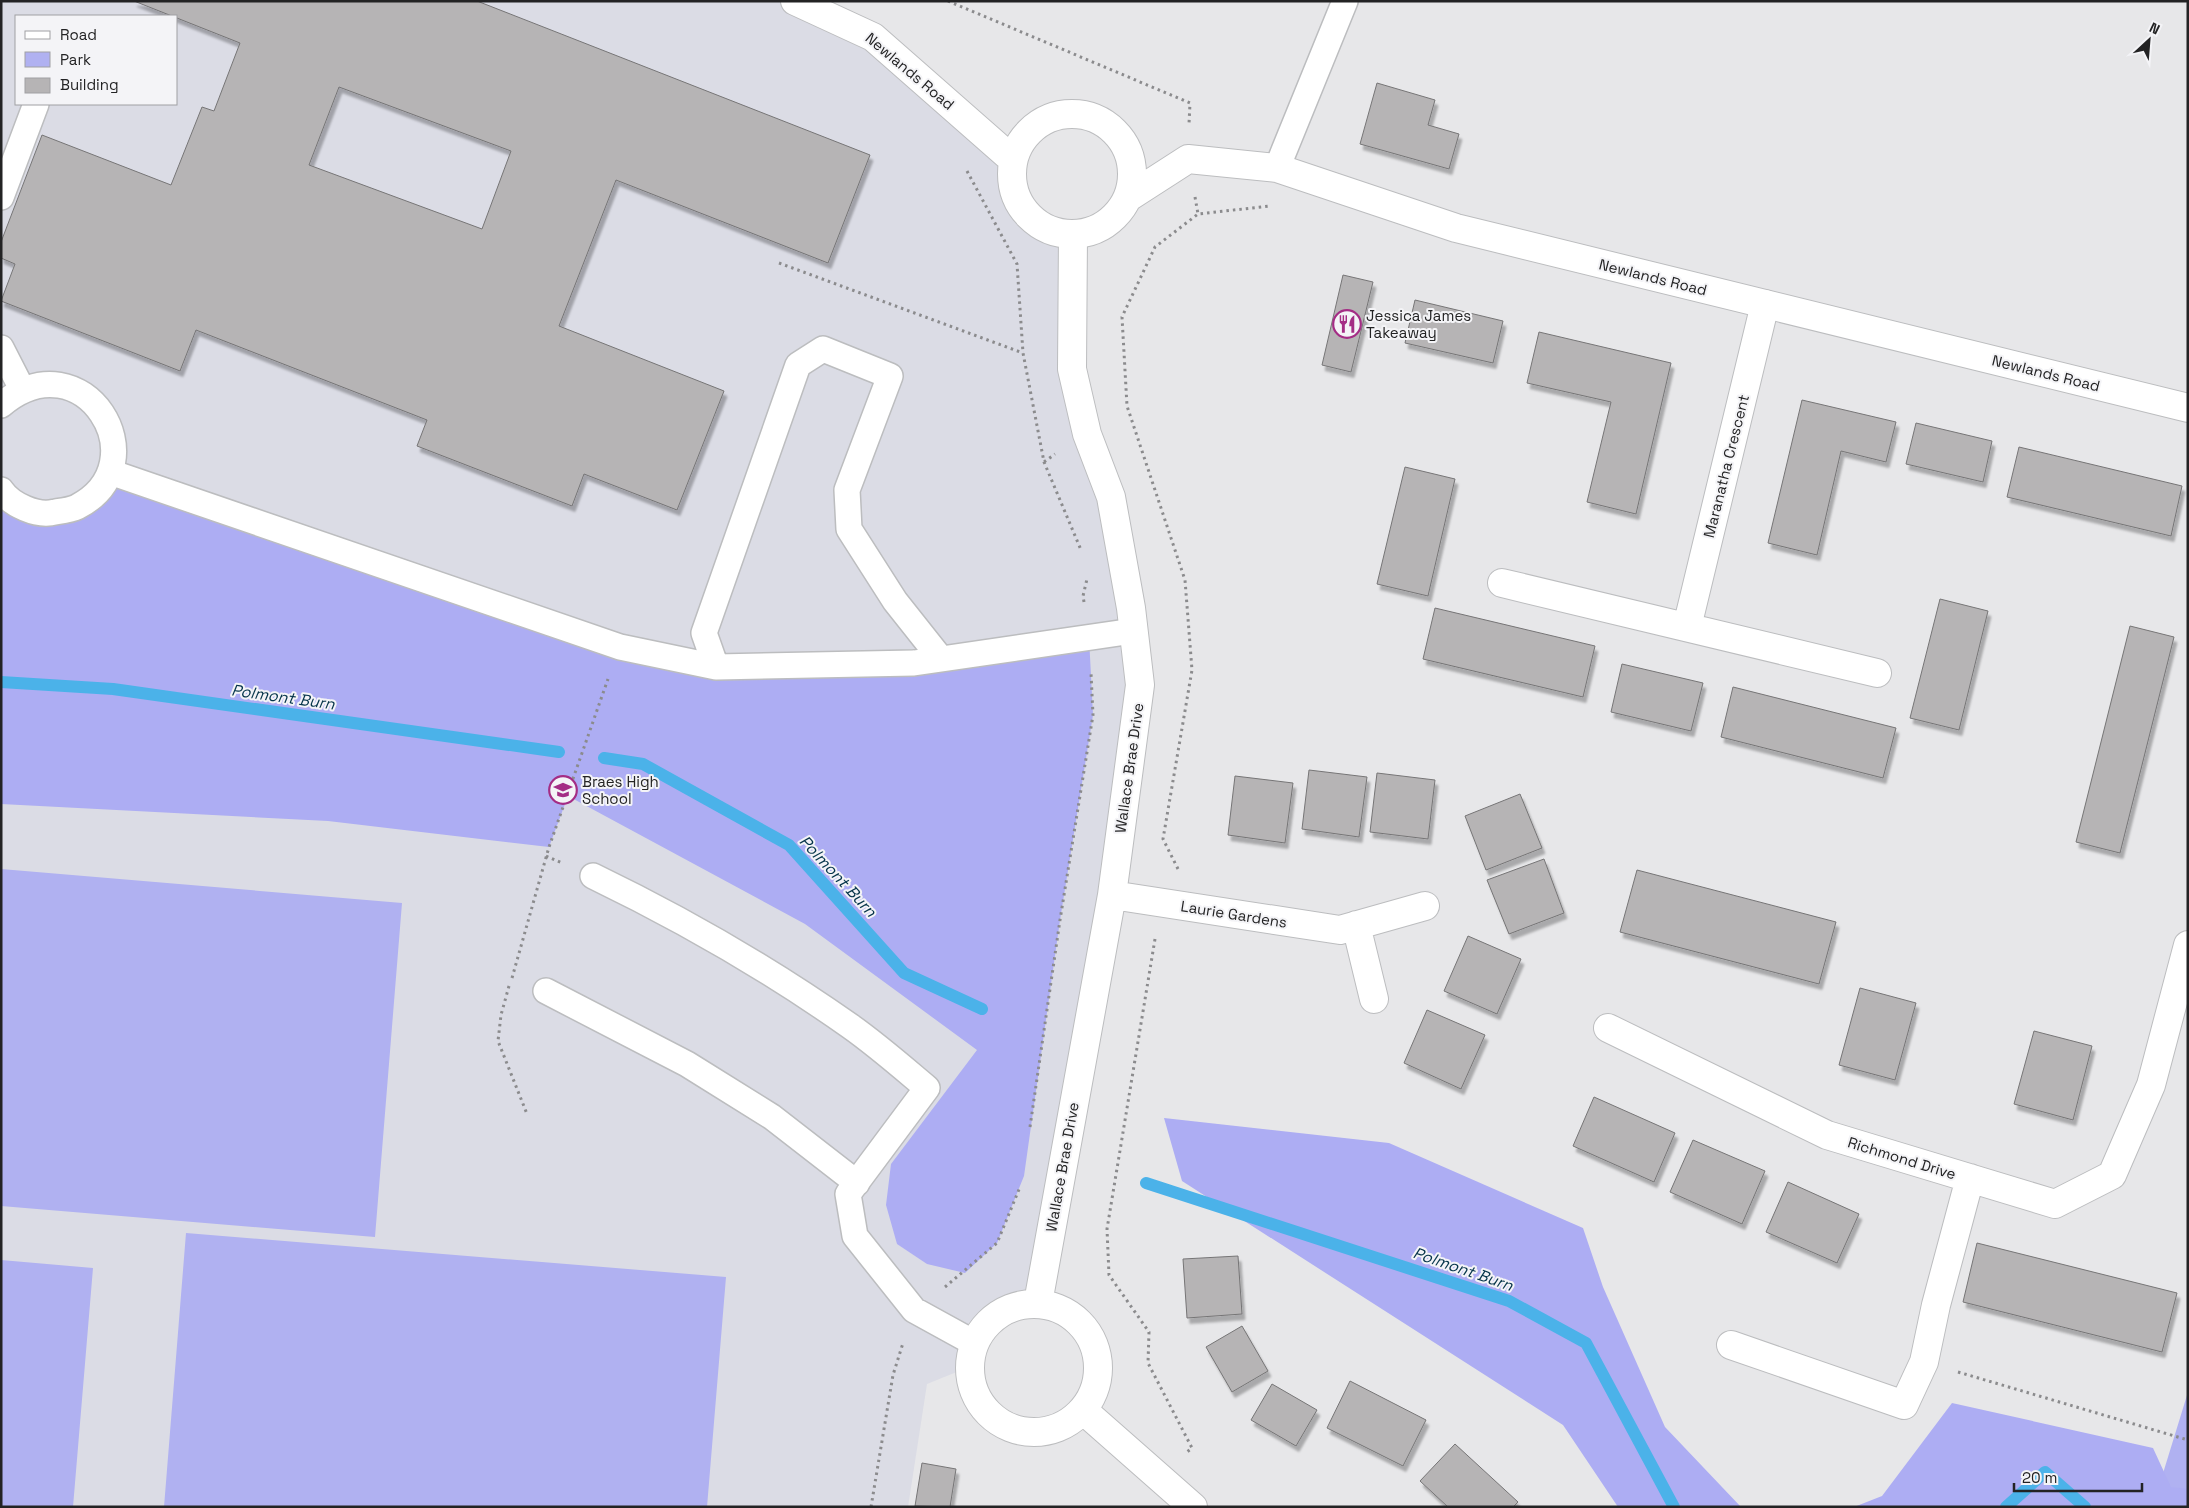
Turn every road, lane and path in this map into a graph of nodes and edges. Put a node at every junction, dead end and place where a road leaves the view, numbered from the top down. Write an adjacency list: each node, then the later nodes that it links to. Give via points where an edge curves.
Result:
1 (795, 1): 6 (street, Newlands Road, via 873,36)
2 (948, 1): 5 (path, via 1190,103)
3 (1345, 1): 8 (lane)
4 (36, 105): 9 (lane)
5 (1188, 159): 8 (street, Newlands Road); 10 (street); 12 (path)
6 (1013, 160): 10 (street, via 1022,139 1038,123 1058,114 1080,113 1102,120 1119,134 1130,153 1133,176); 13 (street, via 1012,185 1020,205 1034,221 1053,231)
7 (965, 167): 17 (path, via 1017,264)
8 (1277, 168): 15 (street, Newlands Road, via 1456,228)
9 (1, 196)
10 (1129, 197): 13 (street, via 1116,217 1096,230)
11 (1280, 206): 12 (path)
12 (1198, 214): 35 (path, via 1155,247 1122,317 1127,406 1185,580 1192,670 1163,839 1181,876)
13 (1073, 235): 27 (street, Wallace Brae Drive, via 1072,369 1087,434 1111,497)
14 (779, 263): 17 (path)
15 (1765, 304): 20 (street, Newlands Road); 26 (street, Maranatha Crescent)
16 (1, 348): 18 (lane)
17 (1023, 353): 23 (path, via 1044,462)
18 (22, 390): 19 (lane); 21 (lane, via 47,383 72,388 94,401 109,422 114,446)
19 (1, 405)
20 (2188, 408)
21 (110, 472): 22 (lane, via 97,493 76,507 51,513 26,509); 29 (lane)
22 (1, 490)
23 (1082, 551)
24 (1087, 578): 28 (path, via 1083,596)
25 (1502, 583): 26 (street)
26 (1687, 628): 32 (street)
27 (1133, 631): 28 (lane); 34 (street, Wallace Brae Drive, via 1140,685)
28 (1089, 637): 30 (lane); 43 (path, via 1093,715)
29 (620, 648): 31 (lane); 42 (path, via 549,847 501,1015 498,1040)
30 (941, 659): 31 (lane, via 914,663); 31 (lane, via 895,601 849,529 846,490 890,376 824,349 798,365 704,633)
31 (716, 667)
32 (1877, 674)
33 (593, 876): 45 (lane, via 645,901 764,969 851,1027 927,1088)
34 (1112, 895): 35 (street, Laurie Gardens); 47 (street, Wallace Brae Drive)
35 (1166, 904): 37 (street, Laurie Gardens, via 1340,930); 54 (path, via 1153,946 1107,1229 1109,1275 1149,1332 1148,1363 1192,1448)
36 (1425, 906): 37 (street, Laurie Gardens)
37 (1356, 925): 40 (street)
38 (2188, 946): 44 (street, Richmond Drive, via 2151,1085 2112,1175 2055,1204)
39 (546, 991): 45 (lane, via 694,1069 772,1117)
40 (1374, 999)
41 (1608, 1028): 44 (street, Richmond Drive, via 1827,1135)
42 (527, 1114)
43 (1030, 1128)
44 (1970, 1178): 51 (street)
45 (857, 1183): 48 (lane, via 848,1194 855,1236)
46 (1021, 1184): 48 (path, via 997,1243 965,1273)
47 (1038, 1303): 49 (street, via 1008,1308 995,1316); 52 (street, via 1055,1306 1071,1314 1094,1342 1099,1361 1098,1379)
48 (914, 1310): 49 (lane); 55 (path, via 893,1375)
49 (974, 1343): 52 (street, via 969,1367 973,1388 980,1402 1004,1426 1023,1432 1049,1431 1067,1424)
50 (1731, 1345): 51 (street, via 1904,1404)
51 (1924, 1362): 53 (path)
52 (1084, 1411): 54 (street)
53 (2188, 1440)
54 (1155, 1473): 56 (street)
55 (871, 1507)
56 (1193, 1507)

